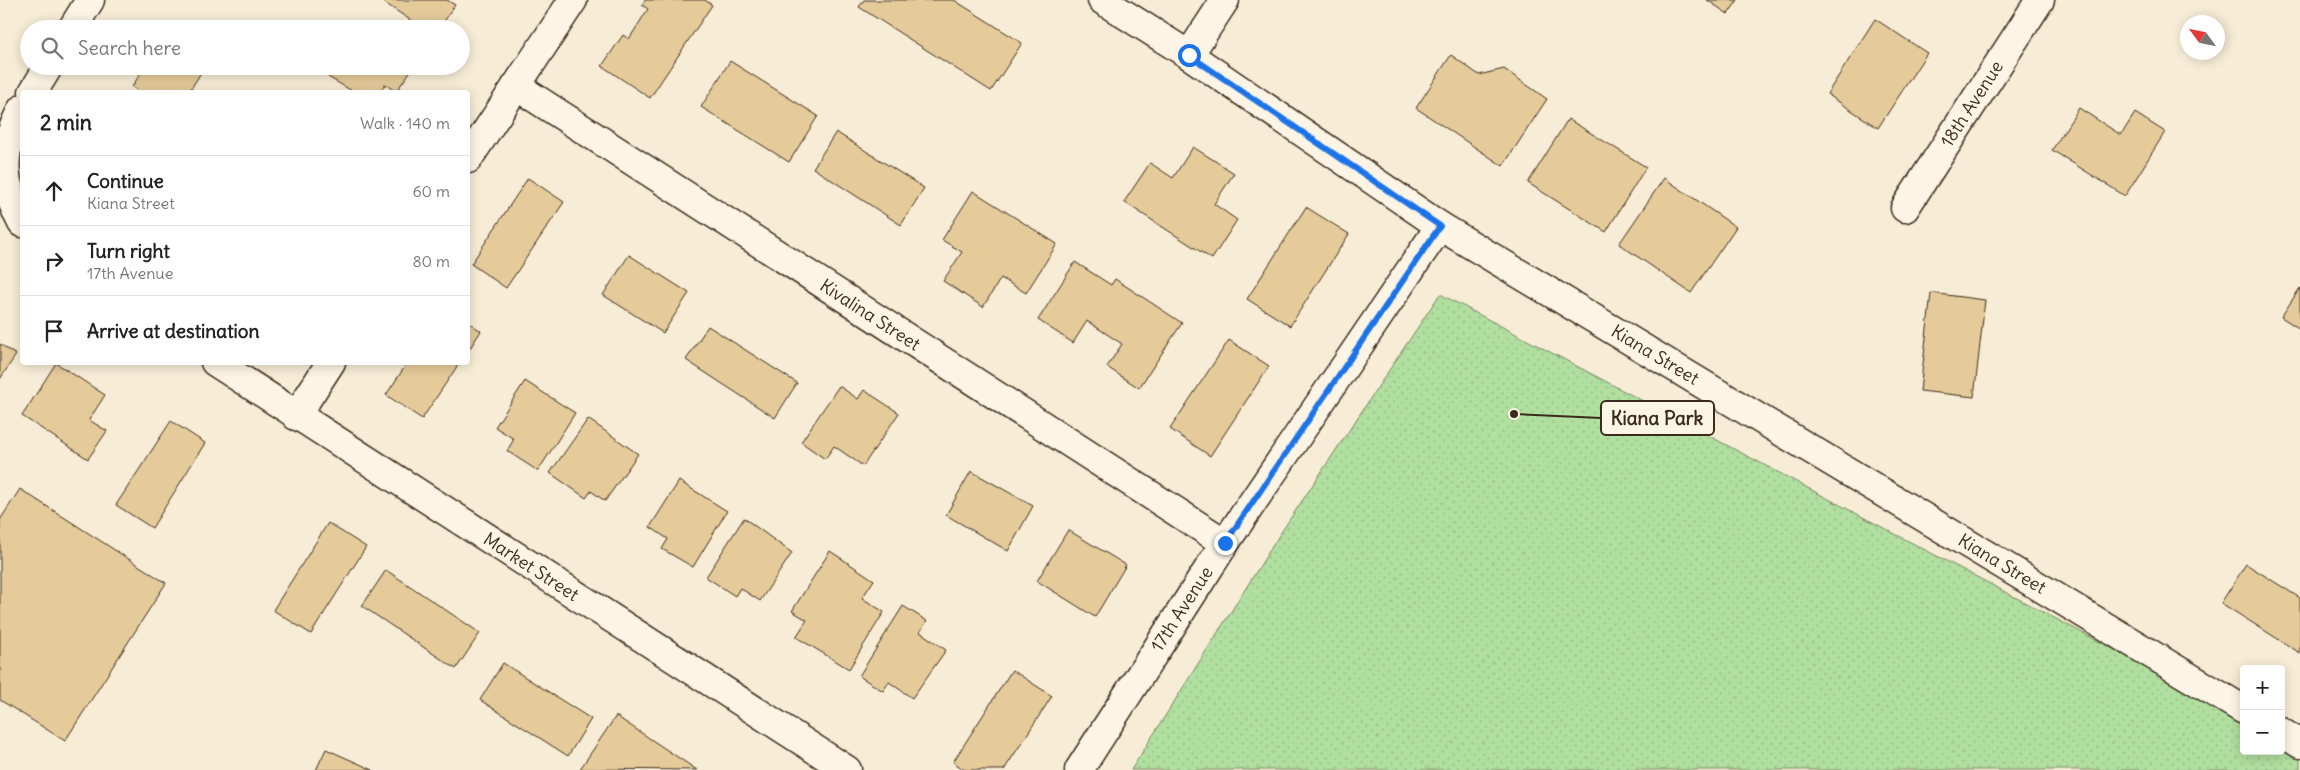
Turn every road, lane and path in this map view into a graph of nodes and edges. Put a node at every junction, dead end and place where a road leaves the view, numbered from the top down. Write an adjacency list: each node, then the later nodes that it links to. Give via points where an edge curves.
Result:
1 (90, 0): 6 (street)
2 (573, 0): 9 (street)
3 (1102, 0): 7 (street, Kiana Street)
4 (1225, 0): 7 (street)
5 (2040, 0): 13 (street, 18th Avenue)
6 (78, 20)
7 (1189, 55): 15 (street, Kiana Street)
8 (43, 75): 10 (street)
9 (516, 86): 12 (street); 19 (street, Kivalina Street)
10 (34, 90)
11 (20, 113): 14 (street, via 7,138 2,164 5,188)
12 (470, 155)
13 (1905, 208)
14 (20, 219)
15 (1440, 226): 19 (street, 17th Avenue); 20 (street, Kiana Street)
16 (220, 365): 18 (street, Market Street)
17 (329, 365): 18 (street)
18 (296, 416): 23 (street, Market Street)
19 (1225, 543): 24 (street, 17th Avenue)
20 (2240, 708)
21 (2285, 735): 22 (street)
22 (2300, 744)
23 (847, 770)
24 (1078, 770)

